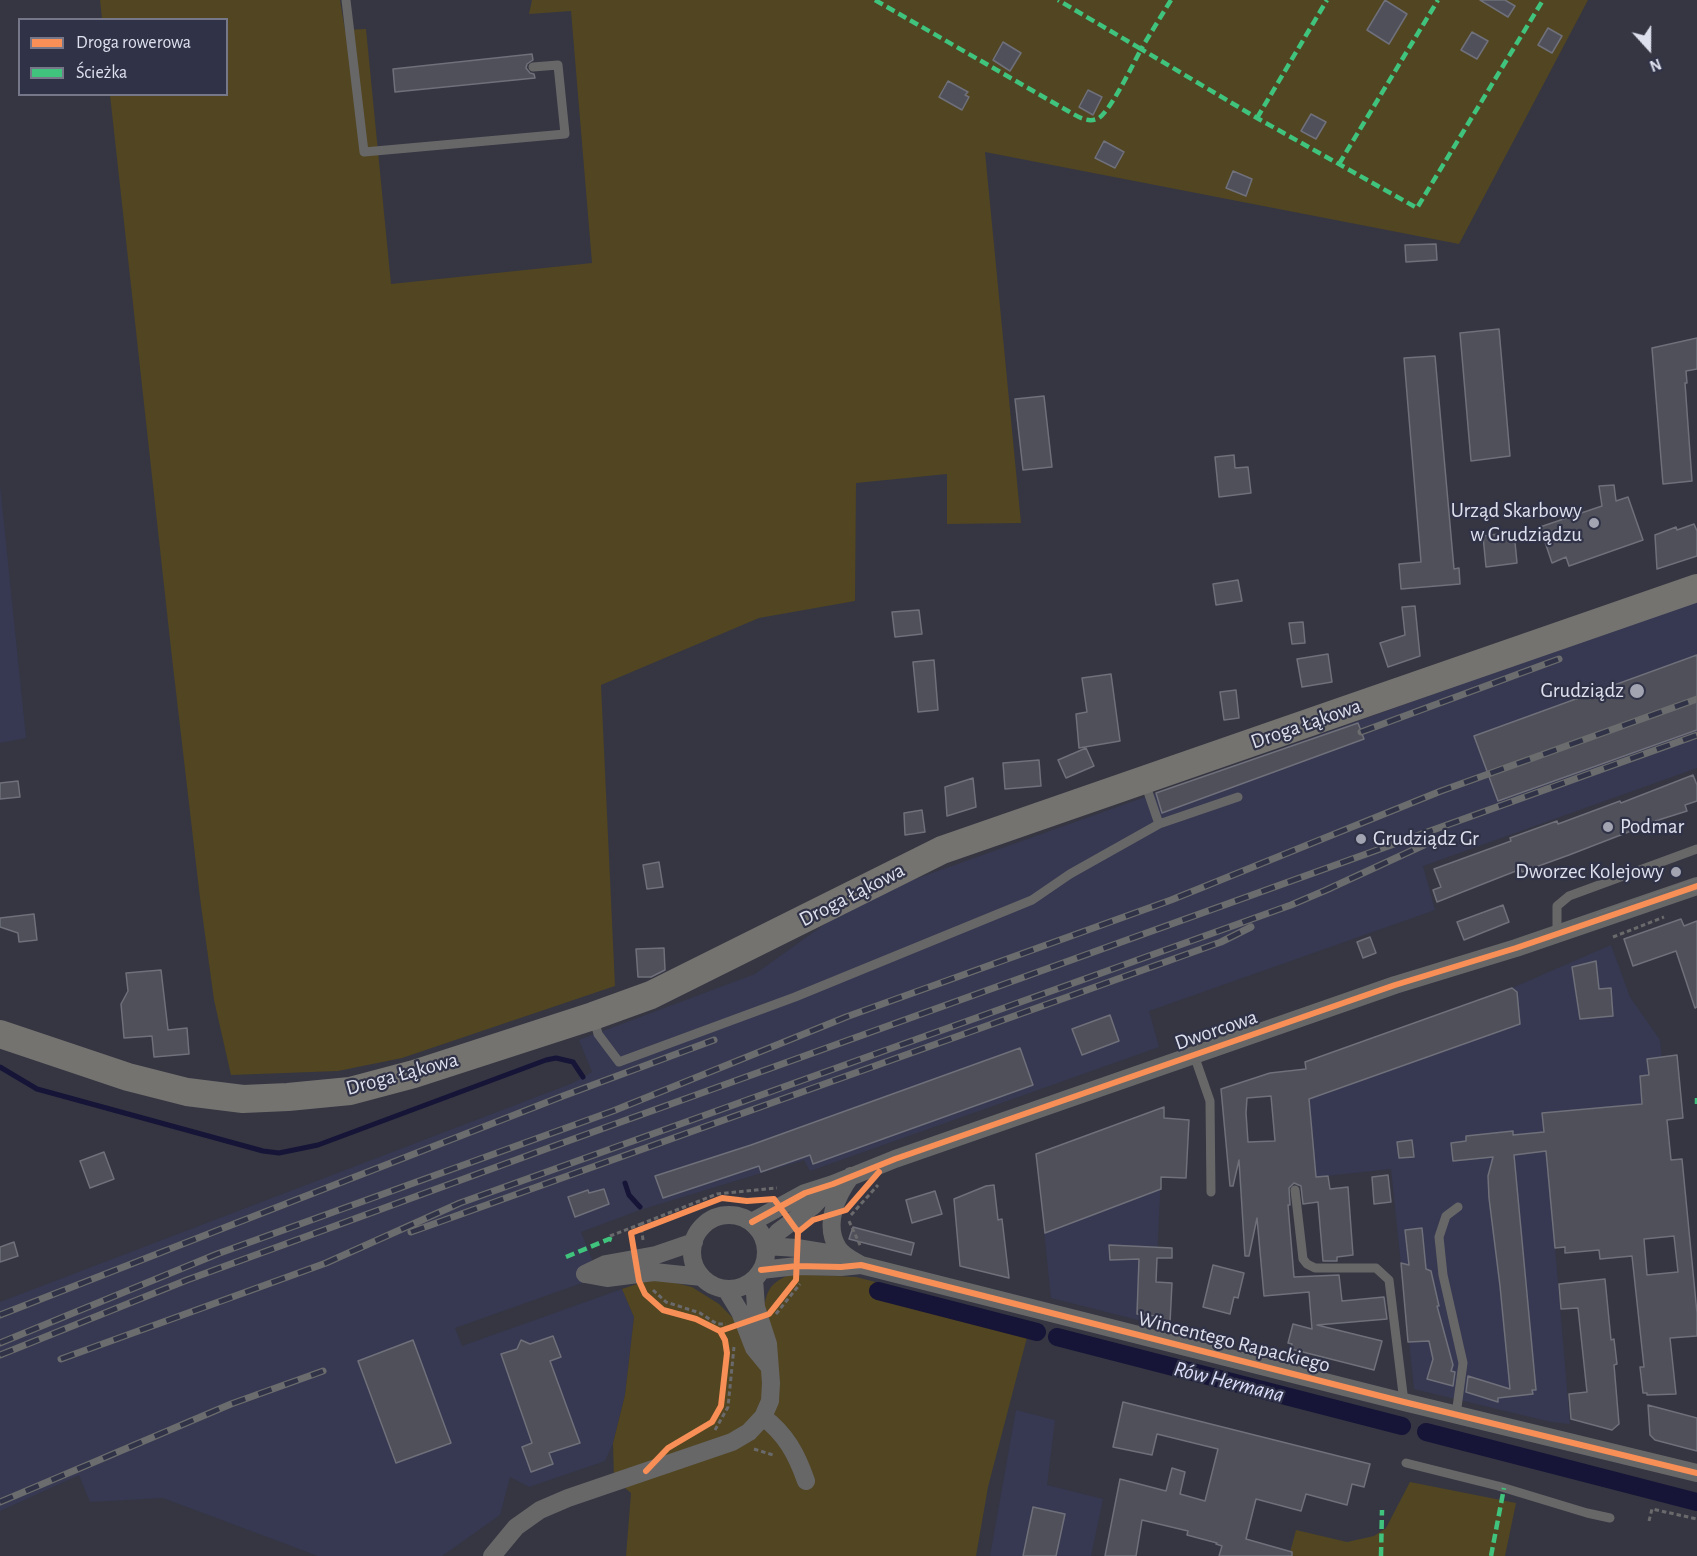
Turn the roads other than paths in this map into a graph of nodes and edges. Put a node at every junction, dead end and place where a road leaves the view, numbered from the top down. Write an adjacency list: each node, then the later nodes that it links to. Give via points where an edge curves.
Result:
1 (346, 0): 2 (lane, via 364,152 565,134 558,65)
2 (533, 68)
3 (1697, 588): 4 (main road, Droga Łąkowa)
4 (1144, 780): 6 (lane); 10 (main road, Droga Łąkowa, via 942,850 698,973)
5 (1238, 797): 6 (lane)
6 (1159, 824): 10 (lane, via 1032,900 619,1062 598,1034)
7 (1697, 849): 9 (lane, via 1569,896 1557,906)
8 (1697, 886): 9 (street, Dworcowa)
9 (1557, 934): 12 (street, Dworcowa)
10 (593, 1016): 11 (main road, Droga Łąkowa, via 414,1074 350,1090 243,1099 187,1092 128,1077)
11 (0, 1034)
12 (1194, 1055): 13 (street, Dworcowa); 16 (lane, via 1209,1101)
13 (851, 1176): 14 (street, Dworcowa); 21 (street, via 840,1191 832,1222 838,1248)
14 (833, 1184): 18 (street, Dworcowa, via 804,1193); 20 (street, Dworcowa)
15 (1295, 1190): 26 (lane, via 1307,1264 1315,1268 1376,1268 1389,1280)
16 (1211, 1192)
17 (1458, 1207): 27 (lane, via 1446,1216 1439,1237 1443,1275 1463,1363)
18 (752, 1222): 19 (street, via 727,1214 714,1217 704,1224); 20 (street)
19 (694, 1242): 23 (street, via 693,1260); 23 (street, via 656,1255 606,1264 585,1274 607,1278 654,1272)
20 (766, 1246): 21 (street, Wincentego Rapackiego); 22 (street)
21 (853, 1260): 22 (street, Wincentego Rapackiego, via 841,1267 797,1266); 26 (street, Wincentego Rapackiego)
22 (758, 1275): 24 (street, via 738,1288); 25 (street)
23 (702, 1277): 24 (street)
24 (726, 1289): 25 (street)
25 (752, 1320): 28 (street, via 754,1348 768,1365 771,1383 770,1401)
26 (1404, 1402): 27 (street, Wincentego Rapackiego)
27 (1456, 1415): 30 (street, Wincentego Rapackiego)
28 (763, 1418): 31 (street, via 789,1443); 33 (street, via 749,1432 719,1437 540,1510 516,1527)
29 (1406, 1463): 32 (lane)
30 (1697, 1473)
31 (806, 1481)
32 (1610, 1518)
33 (492, 1556)

